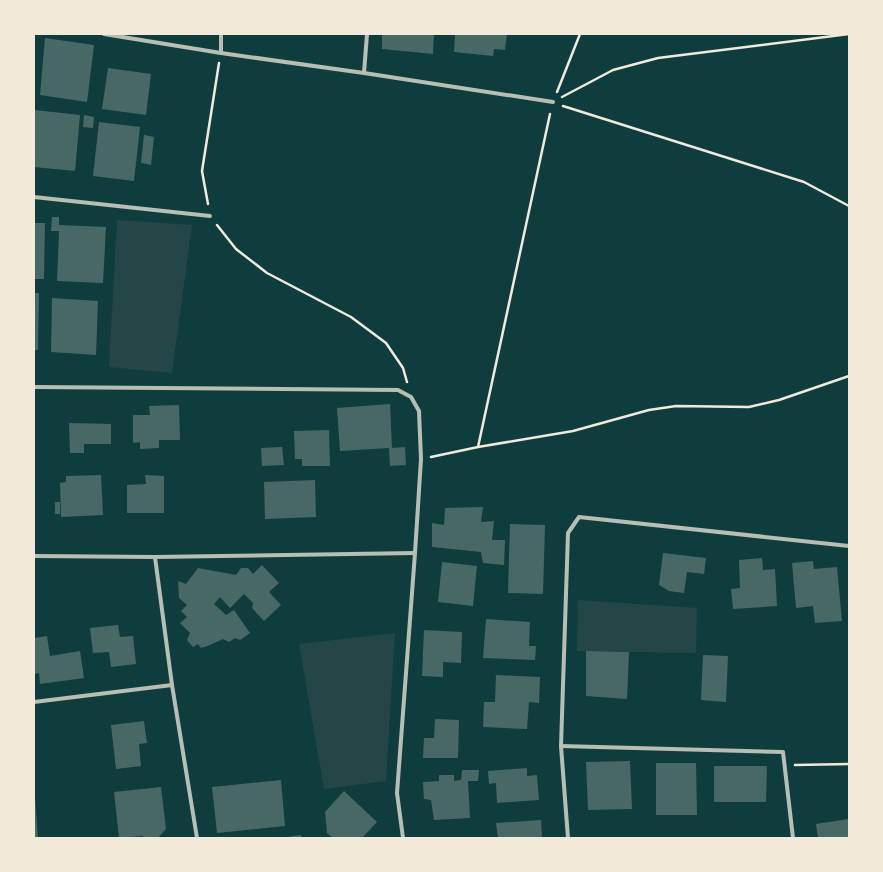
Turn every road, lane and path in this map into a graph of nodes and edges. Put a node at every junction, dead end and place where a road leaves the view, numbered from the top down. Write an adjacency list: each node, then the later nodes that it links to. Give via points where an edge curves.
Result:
1 (104, 34): 6 (street)
2 (221, 34): 6 (street)
3 (368, 34): 7 (street)
4 (580, 34): 8 (path)
5 (849, 34): 8 (path, via 658,58 613,70)
6 (221, 53): 7 (street); 11 (path, via 202,172)
7 (364, 73): 8 (street)
8 (553, 102): 10 (path, via 804,182); 15 (path)
9 (34, 198): 11 (street)
10 (849, 206)
11 (210, 216): 14 (path, via 236,249 267,273 351,317 386,342 403,368)
12 (849, 376): 15 (path, via 749,408 676,406 650,410 573,431)
13 (34, 387): 14 (street, via 398,390)
14 (411, 397): 16 (street, via 419,411)
15 (478, 447): 16 (path)
16 (421, 459): 18 (street)
17 (849, 546): 23 (street, via 579,517 568,533)
18 (415, 553): 20 (street); 27 (street, via 397,793)
19 (34, 556): 20 (street)
20 (155, 557): 21 (street)
21 (172, 685): 22 (street); 26 (street)
22 (34, 702)
23 (561, 746): 25 (street, via 783,752); 28 (street)
24 (849, 764): 25 (path)
25 (784, 766): 29 (street)
26 (197, 838)
27 (403, 838)
28 (568, 838)
29 (793, 838)

